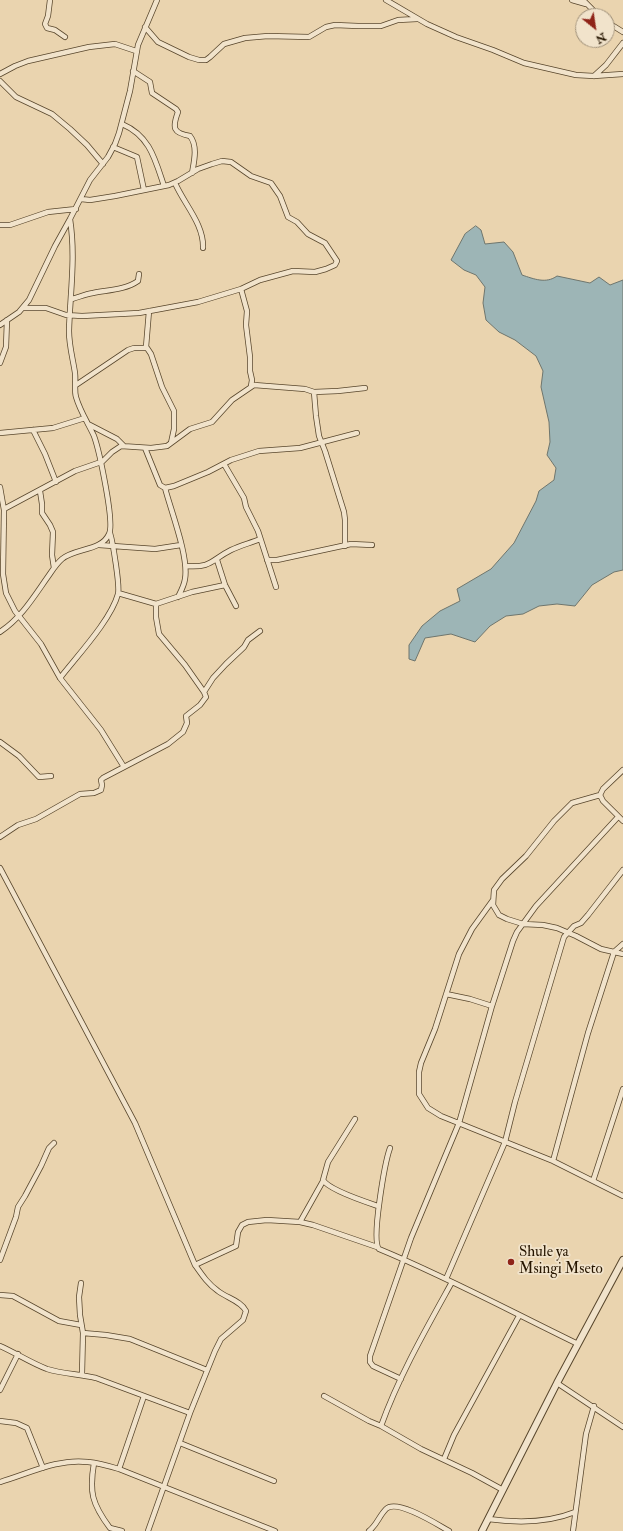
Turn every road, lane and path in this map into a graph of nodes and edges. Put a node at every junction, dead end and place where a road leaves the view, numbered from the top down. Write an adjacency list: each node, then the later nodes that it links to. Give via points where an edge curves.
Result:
1 (50, 0): 8 (street, via 45,24 47,28)
2 (156, 0): 7 (street)
3 (386, 0): 6 (street)
4 (572, 0): 5 (street)
5 (584, 2)
6 (417, 19): 7 (street, via 398,20 381,26 335,25 309,37 245,38 224,44 206,60 189,57 158,42); 14 (street, via 524,63 576,75)
7 (145, 27): 10 (street)
8 (65, 37)
9 (623, 43): 14 (street)
10 (136, 51): 11 (street); 12 (street, via 115,44 95,46 28,61)
11 (133, 71): 16 (street); 19 (street, via 150,82 152,93 178,112 174,123 176,131 190,136 194,143)
12 (0, 74)
13 (623, 74): 14 (street)
14 (594, 76)
15 (0, 81): 18 (street, via 16,97 61,121)
16 (122, 124): 17 (street); 21 (street, via 136,132 148,145)
17 (113, 147): 18 (street); 22 (street, via 137,156)
18 (103, 164): 23 (street, via 90,180)
19 (192, 173): 20 (street); 29 (street, via 222,161 231,162 251,176 268,181 277,191 288,216 308,234 325,243 337,261 335,265 326,269 315,272 293,271 260,280)
20 (175, 183): 21 (street); 27 (street, via 200,228)
21 (164, 186): 22 (street)
22 (144, 190): 23 (street, via 107,198)
23 (81, 199): 24 (street)
24 (76, 209): 25 (street); 26 (street, via 48,212 10,225)
25 (70, 219): 30 (street, via 73,249); 31 (street)
26 (0, 225)
27 (203, 248)
28 (139, 274): 30 (street, via 138,281 130,285)
29 (241, 289): 32 (street, via 198,302); 39 (street, via 247,311)
30 (72, 299): 33 (street)
31 (23, 308): 33 (street, via 46,308); 34 (street)
32 (149, 311): 33 (street); 36 (street)
33 (71, 315): 38 (street, via 69,340)
34 (7, 320): 35 (street); 37 (street, via 6,347)
35 (0, 324)
36 (146, 347): 38 (street, via 134,348 122,354); 47 (street, via 174,411)
37 (0, 363)
38 (76, 385): 42 (street, via 77,399)
39 (251, 386): 41 (street, via 262,385); 47 (street, via 232,400 212,422 190,429)
40 (365, 388): 41 (street)
41 (314, 392): 48 (street, via 316,422)
42 (85, 418): 43 (street); 44 (street, via 53,428)
43 (88, 423): 49 (street, via 117,439); 51 (street)
44 (33, 430): 45 (street); 53 (street)
45 (0, 433)
46 (357, 433): 48 (street)
47 (171, 443): 50 (street, via 164,447)
48 (321, 443): 52 (street, via 300,448 259,451); 65 (street, via 344,512)
49 (124, 446): 50 (street); 51 (street, via 114,450)
50 (145, 448): 55 (street, via 160,486)
51 (101, 462): 53 (street); 59 (street)
52 (224, 464): 55 (street, via 197,478); 60 (street, via 243,496)
53 (56, 482): 56 (street)
54 (0, 487): 57 (street)
55 (165, 488): 64 (street)
56 (40, 491): 57 (street); 69 (street, via 42,512 53,532)
57 (4, 509): 58 (street)
58 (2, 524): 76 (street, via 4,587)
59 (110, 533): 61 (street); 63 (street)
60 (260, 538): 66 (street, via 232,550); 67 (street)
61 (99, 545): 63 (street); 69 (street, via 69,554)
62 (372, 545): 65 (street)
63 (112, 546): 64 (street, via 155,549); 72 (street)
64 (181, 546): 68 (street)
65 (345, 546): 67 (street)
66 (217, 560): 68 (street, via 201,566); 70 (street)
67 (267, 560): 71 (street)
68 (186, 566): 73 (street, via 184,586)
69 (54, 568): 76 (street)
70 (226, 585): 73 (street); 75 (street)
71 (276, 587)
72 (118, 594): 74 (street); 79 (street, via 100,627)
73 (178, 597): 74 (street)
74 (156, 604): 80 (street, via 159,634)
75 (236, 606)
76 (19, 616): 78 (street); 79 (street, via 41,644)
77 (260, 631): 80 (street, via 248,640 213,678)
78 (0, 632)
79 (60, 678): 82 (street, via 101,730)
80 (204, 692): 82 (street, via 206,698 186,716 187,723 180,734 168,744)
81 (0, 742): 84 (street, via 19,756 39,777)
82 (124, 767): 88 (street, via 102,779 102,788 94,793 80,794 36,819 18,825)
83 (623, 770): 85 (street)
84 (51, 776)
85 (600, 795): 86 (street); 91 (street, via 570,805 526,856 502,879 494,890)
86 (618, 816): 87 (street); 92 (street)
87 (623, 821)
88 (0, 837)
89 (0, 868): 115 (street, via 134,1123)
90 (623, 870): 93 (street, via 588,915)
91 (493, 900): 92 (street, via 499,915); 97 (street, via 472,929 459,954)
92 (523, 924): 93 (street, via 543,925); 98 (street, via 513,941)
93 (567, 933): 95 (street, via 597,948); 102 (street, via 561,944)
94 (623, 944): 95 (street)
95 (614, 952): 96 (street); 105 (street, via 588,1033)
96 (623, 954)
97 (446, 994): 98 (street); 101 (street, via 421,1063 419,1094 428,1108)
98 (492, 1006): 101 (street)
99 (623, 1089): 107 (street)
100 (355, 1119): 106 (street, via 328,1162)
101 (459, 1123): 102 (street); 112 (street)
102 (505, 1142): 105 (street); 116 (street)
103 (54, 1143): 113 (street, via 18,1207)
104 (390, 1148): 109 (street)
105 (553, 1161): 107 (street)
106 (323, 1181): 109 (street); 110 (street)
107 (593, 1181): 108 (street)
108 (623, 1196)
109 (378, 1206): 111 (street)
110 (300, 1222): 111 (street); 115 (street, via 267,1220 245,1223 238,1232 236,1246)
111 (377, 1247): 112 (street)
112 (403, 1259): 116 (street); 128 (street, via 370,1362 374,1367)
113 (0, 1260)
114 (623, 1260): 123 (street)
115 (195, 1265): 126 (street, via 213,1288 242,1306 246,1312 244,1320 221,1339)
116 (446, 1279): 117 (street)
117 (452, 1282): 120 (street); 128 (street)
118 (81, 1283): 121 (street)
119 (0, 1295): 121 (street, via 13,1296 59,1321)
120 (519, 1316): 123 (street); 139 (street, via 454,1434)
121 (81, 1325): 122 (street)
122 (83, 1333): 126 (street, via 130,1339); 127 (street)
123 (578, 1344): 129 (street)
124 (0, 1346): 125 (street)
125 (18, 1354): 127 (street, via 49,1369); 130 (street)
126 (207, 1370): 134 (street)
127 (82, 1374): 131 (street)
128 (401, 1379): 136 (street)
129 (557, 1383): 133 (street); 146 (street)
130 (0, 1390)
131 (144, 1396): 134 (street); 142 (street)
132 (324, 1396): 136 (street)
133 (594, 1406): 137 (street); 147 (street, via 586,1434)
134 (190, 1413): 138 (street)
135 (0, 1421): 141 (street, via 16,1423 27,1428)
136 (381, 1426): 139 (street)
137 (623, 1427)
138 (180, 1443): 143 (street); 145 (street)
139 (444, 1459): 146 (street)
140 (94, 1463): 141 (street, via 72,1462); 142 (street); 149 (street, via 91,1486 94,1502 110,1528)
141 (43, 1468): 144 (street)
142 (119, 1469): 145 (street)
143 (274, 1481)
144 (0, 1482)
145 (165, 1487): 150 (street); 151 (street)
146 (503, 1490): 148 (street)
147 (576, 1512): 148 (street, via 540,1521); 155 (street)
148 (488, 1519): 154 (street)
149 (122, 1531)
150 (148, 1531)
151 (275, 1531)
152 (369, 1531): 153 (street, via 386,1509 392,1507 414,1512)
153 (448, 1531)
154 (482, 1531)
155 (573, 1531)

